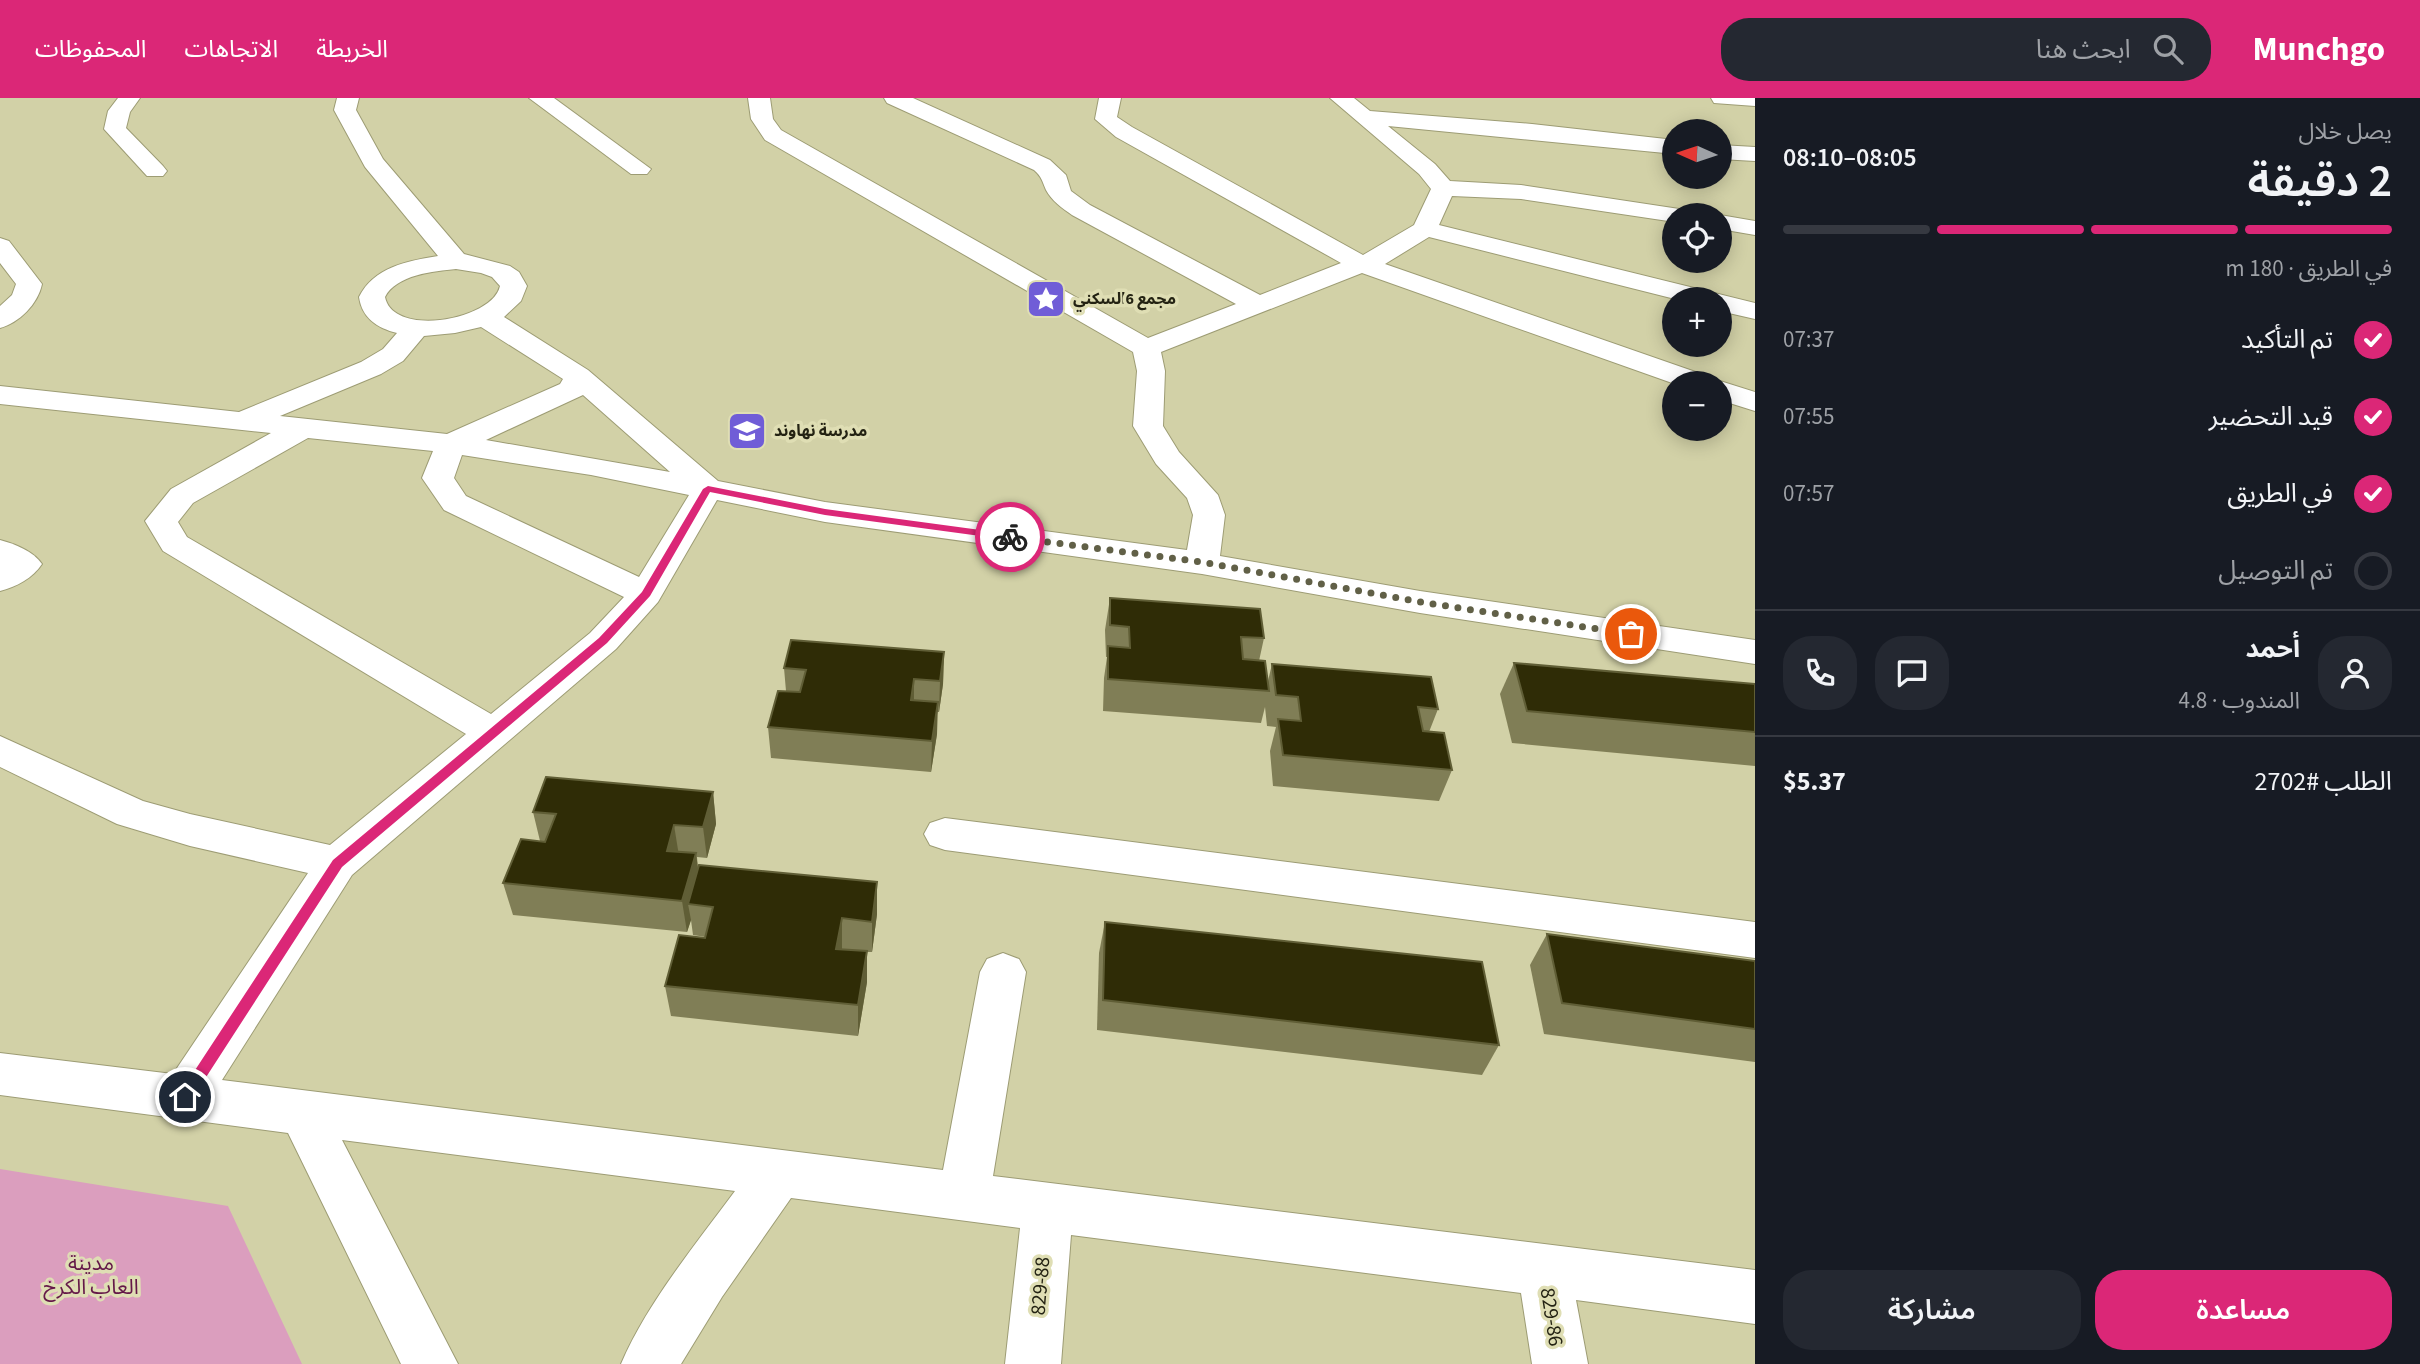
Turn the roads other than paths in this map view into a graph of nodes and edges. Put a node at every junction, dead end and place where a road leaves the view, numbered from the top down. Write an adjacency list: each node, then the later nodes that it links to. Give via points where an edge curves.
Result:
1 (129, 98): 15 (street, via 119,111 116,129)
2 (348, 98): 22 (street, via 345,110 373,162)
3 (540, 98): 14 (street)
4 (759, 98): 31 (street, via 762,119 772,135)
5 (895, 98): 25 (street, via 1042,165 1054,176 1060,196 1081,211)
6 (1110, 98): 23 (street, via 1106,119 1124,132)
7 (1341, 98): 10 (street)
8 (1722, 98): 9 (street)
9 (1755, 100)
10 (1363, 117): 11 (street); 16 (street, via 1427,169)
11 (1662, 146)
12 (1732, 153): 13 (street)
13 (1755, 155)
14 (639, 169)
15 (155, 171)
16 (1443, 188): 17 (street, via 1521,192); 20 (street)
17 (1662, 213)
18 (1732, 224): 19 (street)
19 (1755, 228)
20 (1426, 229): 23 (street); 24 (street)
21 (0, 246): 29 (street, via 29,284 20,303)
22 (456, 261): 28 (street, via 495,267 508,275 512,295); 30 (street, via 395,275 372,297 380,317)
23 (1363, 265): 25 (street); 32 (street)
24 (1662, 288)
25 (1259, 305): 31 (street)
26 (1732, 306): 27 (street)
27 (1755, 311)
28 (485, 317): 30 (street, via 442,328); 33 (street)
29 (0, 320)
30 (417, 328): 37 (street, via 393,355 371,368)
31 (1146, 348): 42 (street, via 1151,371 1149,426 1167,457 1202,495 1209,515)
32 (1666, 371)
33 (578, 376): 39 (street, via 573,389 545,404); 40 (street)
34 (1732, 394): 36 (street)
35 (0, 395): 37 (street)
36 (1755, 402)
37 (243, 421): 38 (street)
38 (303, 428): 39 (street); 46 (street, via 182,496 162,521 175,544)
39 (450, 444): 40 (street); 44 (street, via 438,478 455,503)
40 (708, 489): 42 (street, via 825,512); 44 (street)
41 (0, 551): 43 (street, via 25,564)
42 (1202, 562): 45 (street, via 1434,604)
43 (0, 580)
44 (646, 594): 46 (street, via 603,640)
45 (1755, 652)
46 (493, 733): 49 (street)
47 (0, 750): 49 (street, via 131,813)
48 (945, 834): 50 (street)
49 (337, 863): 53 (street)
50 (1755, 940)
51 (1003, 972): 56 (street)
52 (0, 1074): 53 (street)
53 (185, 1097): 54 (street)
54 (303, 1113): 55 (street); 60 (street)
55 (779, 1173): 56 (street); 61 (street, via 703,1278)
56 (964, 1196): 57 (street)
57 (1048, 1207): 58 (street); 62 (street, 829-88)
58 (1544, 1270): 59 (street); 63 (street, 829-86)
59 (1755, 1297)
60 (430, 1364)
61 (649, 1364)
62 (1033, 1364)
63 (1560, 1364)

